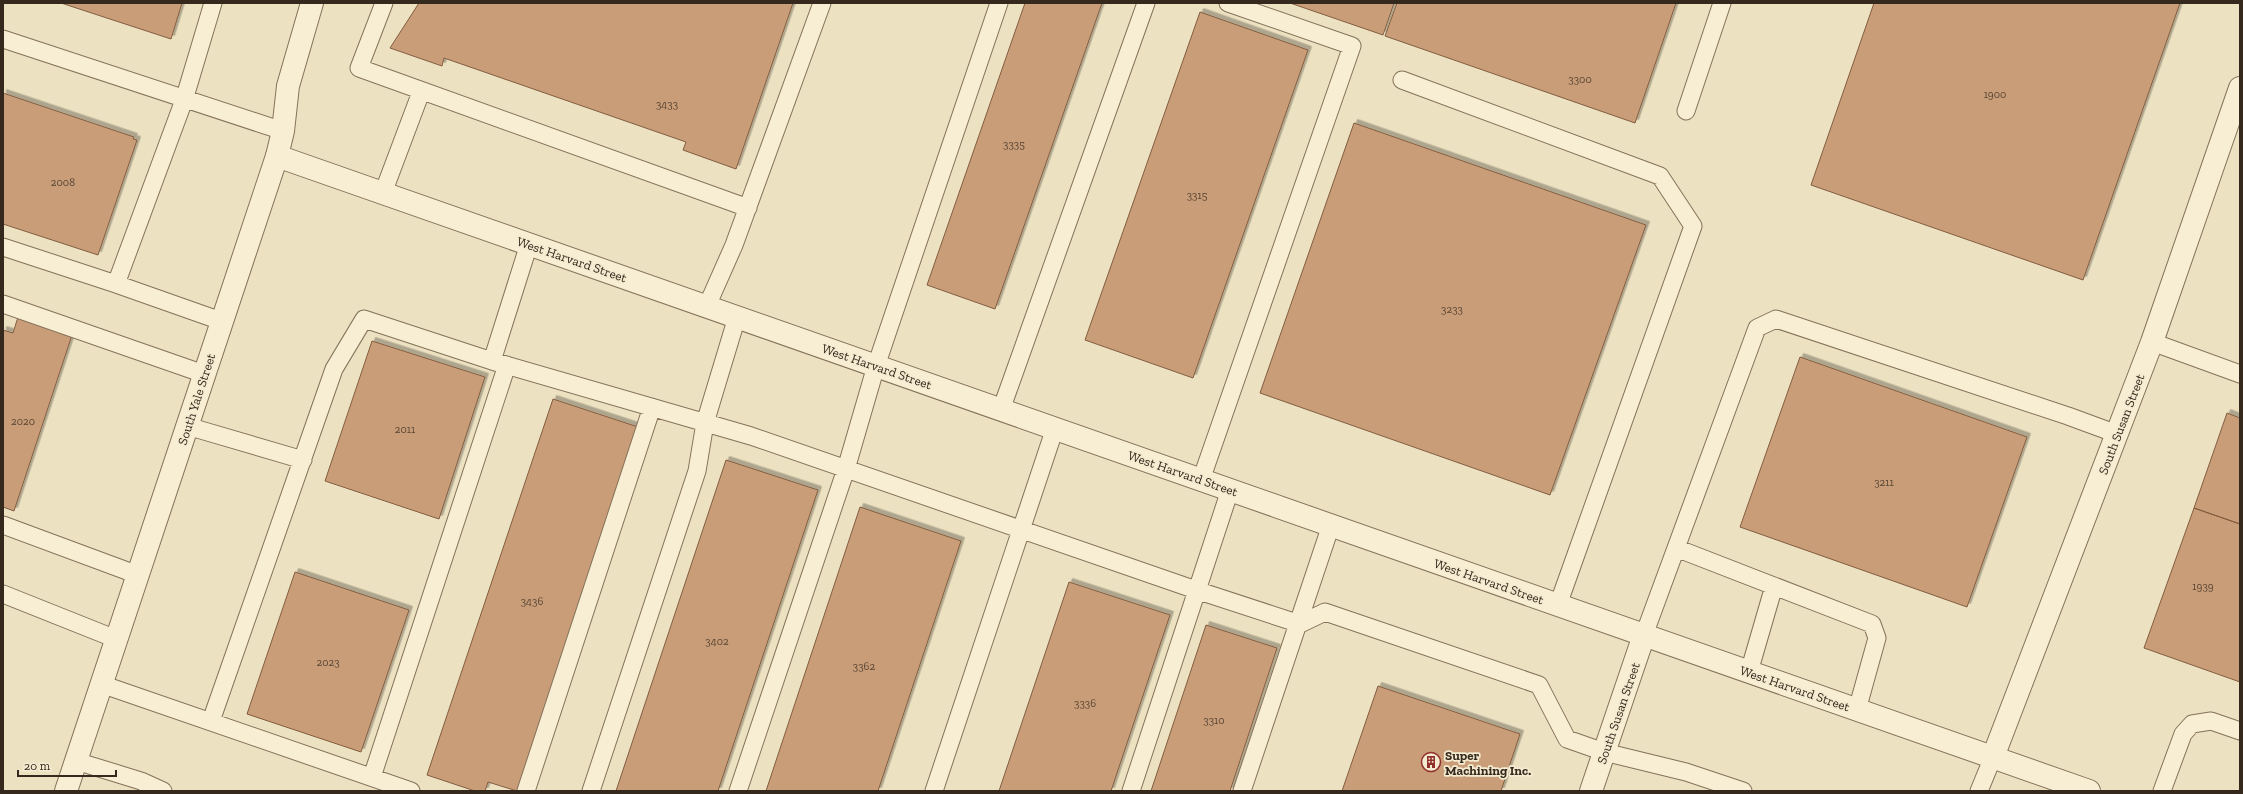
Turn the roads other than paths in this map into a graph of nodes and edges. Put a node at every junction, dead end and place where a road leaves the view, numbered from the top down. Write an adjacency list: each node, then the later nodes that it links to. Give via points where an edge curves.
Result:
1 (213, 3): 13 (lane)
2 (312, 3): 15 (street, South Yale Street, via 288,86)
3 (384, 3): 12 (lane, via 359,68)
4 (822, 3): 18 (lane)
5 (999, 3): 28 (lane)
6 (1146, 3): 32 (lane)
7 (1228, 3): 39 (lane, via 1352,46)
8 (1722, 3): 14 (lane)
9 (3, 38): 13 (lane)
10 (1402, 80): 49 (lane, via 1660,176 1693,226)
11 (2240, 88): 26 (street, South Susan Street)
12 (421, 92): 17 (lane); 18 (lane)
13 (184, 100): 15 (lane); 21 (lane)
14 (1686, 112)
15 (283, 131): 16 (street, South Yale Street)
16 (277, 156): 17 (street, West Harvard Street); 25 (street, South Yale Street)
17 (384, 193): 19 (street, West Harvard Street)
18 (748, 208): 23 (lane)
19 (529, 244): 23 (street, West Harvard Street); 27 (lane)
20 (3, 247): 21 (lane)
21 (116, 284): 25 (lane)
22 (3, 304): 29 (lane)
23 (707, 306): 24 (street, West Harvard Street)
24 (737, 317): 28 (street, West Harvard Street); 33 (lane)
25 (221, 321): 29 (street, South Yale Street)
26 (2152, 342): 30 (lane); 36 (street, South Susan Street)
27 (500, 363): 31 (lane); 37 (lane, via 364,319 334,369); 61 (lane)
28 (876, 366): 32 (street, West Harvard Street); 38 (lane)
29 (204, 374): 34 (street, South Yale Street)
30 (2240, 374)
31 (652, 407): 33 (lane); 66 (lane)
32 (1001, 410): 35 (street, West Harvard Street)
33 (704, 423): 38 (lane); 67 (lane, via 697,471)
34 (187, 426): 37 (lane); 45 (street, South Yale Street)
35 (1055, 428): 39 (street, West Harvard Street); 43 (lane)
36 (2117, 434): 44 (lane, via 1776,319 1757,328); 59 (street, South Susan Street)
37 (303, 460): 56 (lane)
38 (846, 469): 43 (lane); 68 (lane)
39 (1201, 480): 40 (street, West Harvard Street)
40 (1230, 490): 42 (street, West Harvard Street); 47 (lane)
41 (3, 525): 45 (lane)
42 (1331, 525): 49 (street, West Harvard Street); 50 (lane)
43 (1021, 530): 47 (lane); 69 (lane)
44 (1676, 548): 46 (lane); 51 (lane)
45 (138, 575): 52 (street, South Yale Street)
46 (1774, 586): 53 (lane); 55 (lane, via 1872,624 1877,638)
47 (1196, 590): 50 (lane); 70 (lane)
48 (3, 594): 52 (lane)
49 (1558, 605): 51 (street, West Harvard Street)
50 (1300, 624): 58 (lane, via 1325,612 1539,685 1567,739); 71 (lane)
51 (1644, 635): 53 (street, West Harvard Street); 58 (street, South Susan Street)
52 (116, 638): 54 (street, South Yale Street)
53 (1749, 672): 55 (street, West Harvard Street)
54 (101, 684): 56 (lane); 60 (street, South Yale Street)
55 (1857, 710): 59 (street, West Harvard Street)
56 (211, 721): 61 (lane)
57 (2240, 731): 76 (lane, via 2211,721 2192,724 2183,734)
58 (1604, 752): 72 (street, South Susan Street); 73 (lane, via 1686,772)
59 (1993, 757): 62 (street, West Harvard Street); 74 (lane)
60 (76, 760): 63 (street, South Yale Street); 64 (lane, via 141,780)
61 (372, 777): 65 (lane)
62 (2055, 785): 75 (street, West Harvard Street)
63 (66, 791)
64 (163, 791)
65 (411, 791)
66 (526, 791)
67 (591, 791)
68 (738, 791)
69 (934, 791)
70 (1131, 791)
71 (1242, 791)
72 (1592, 791)
73 (1743, 791)
74 (1979, 791)
75 (2090, 791)
76 (2162, 791)

